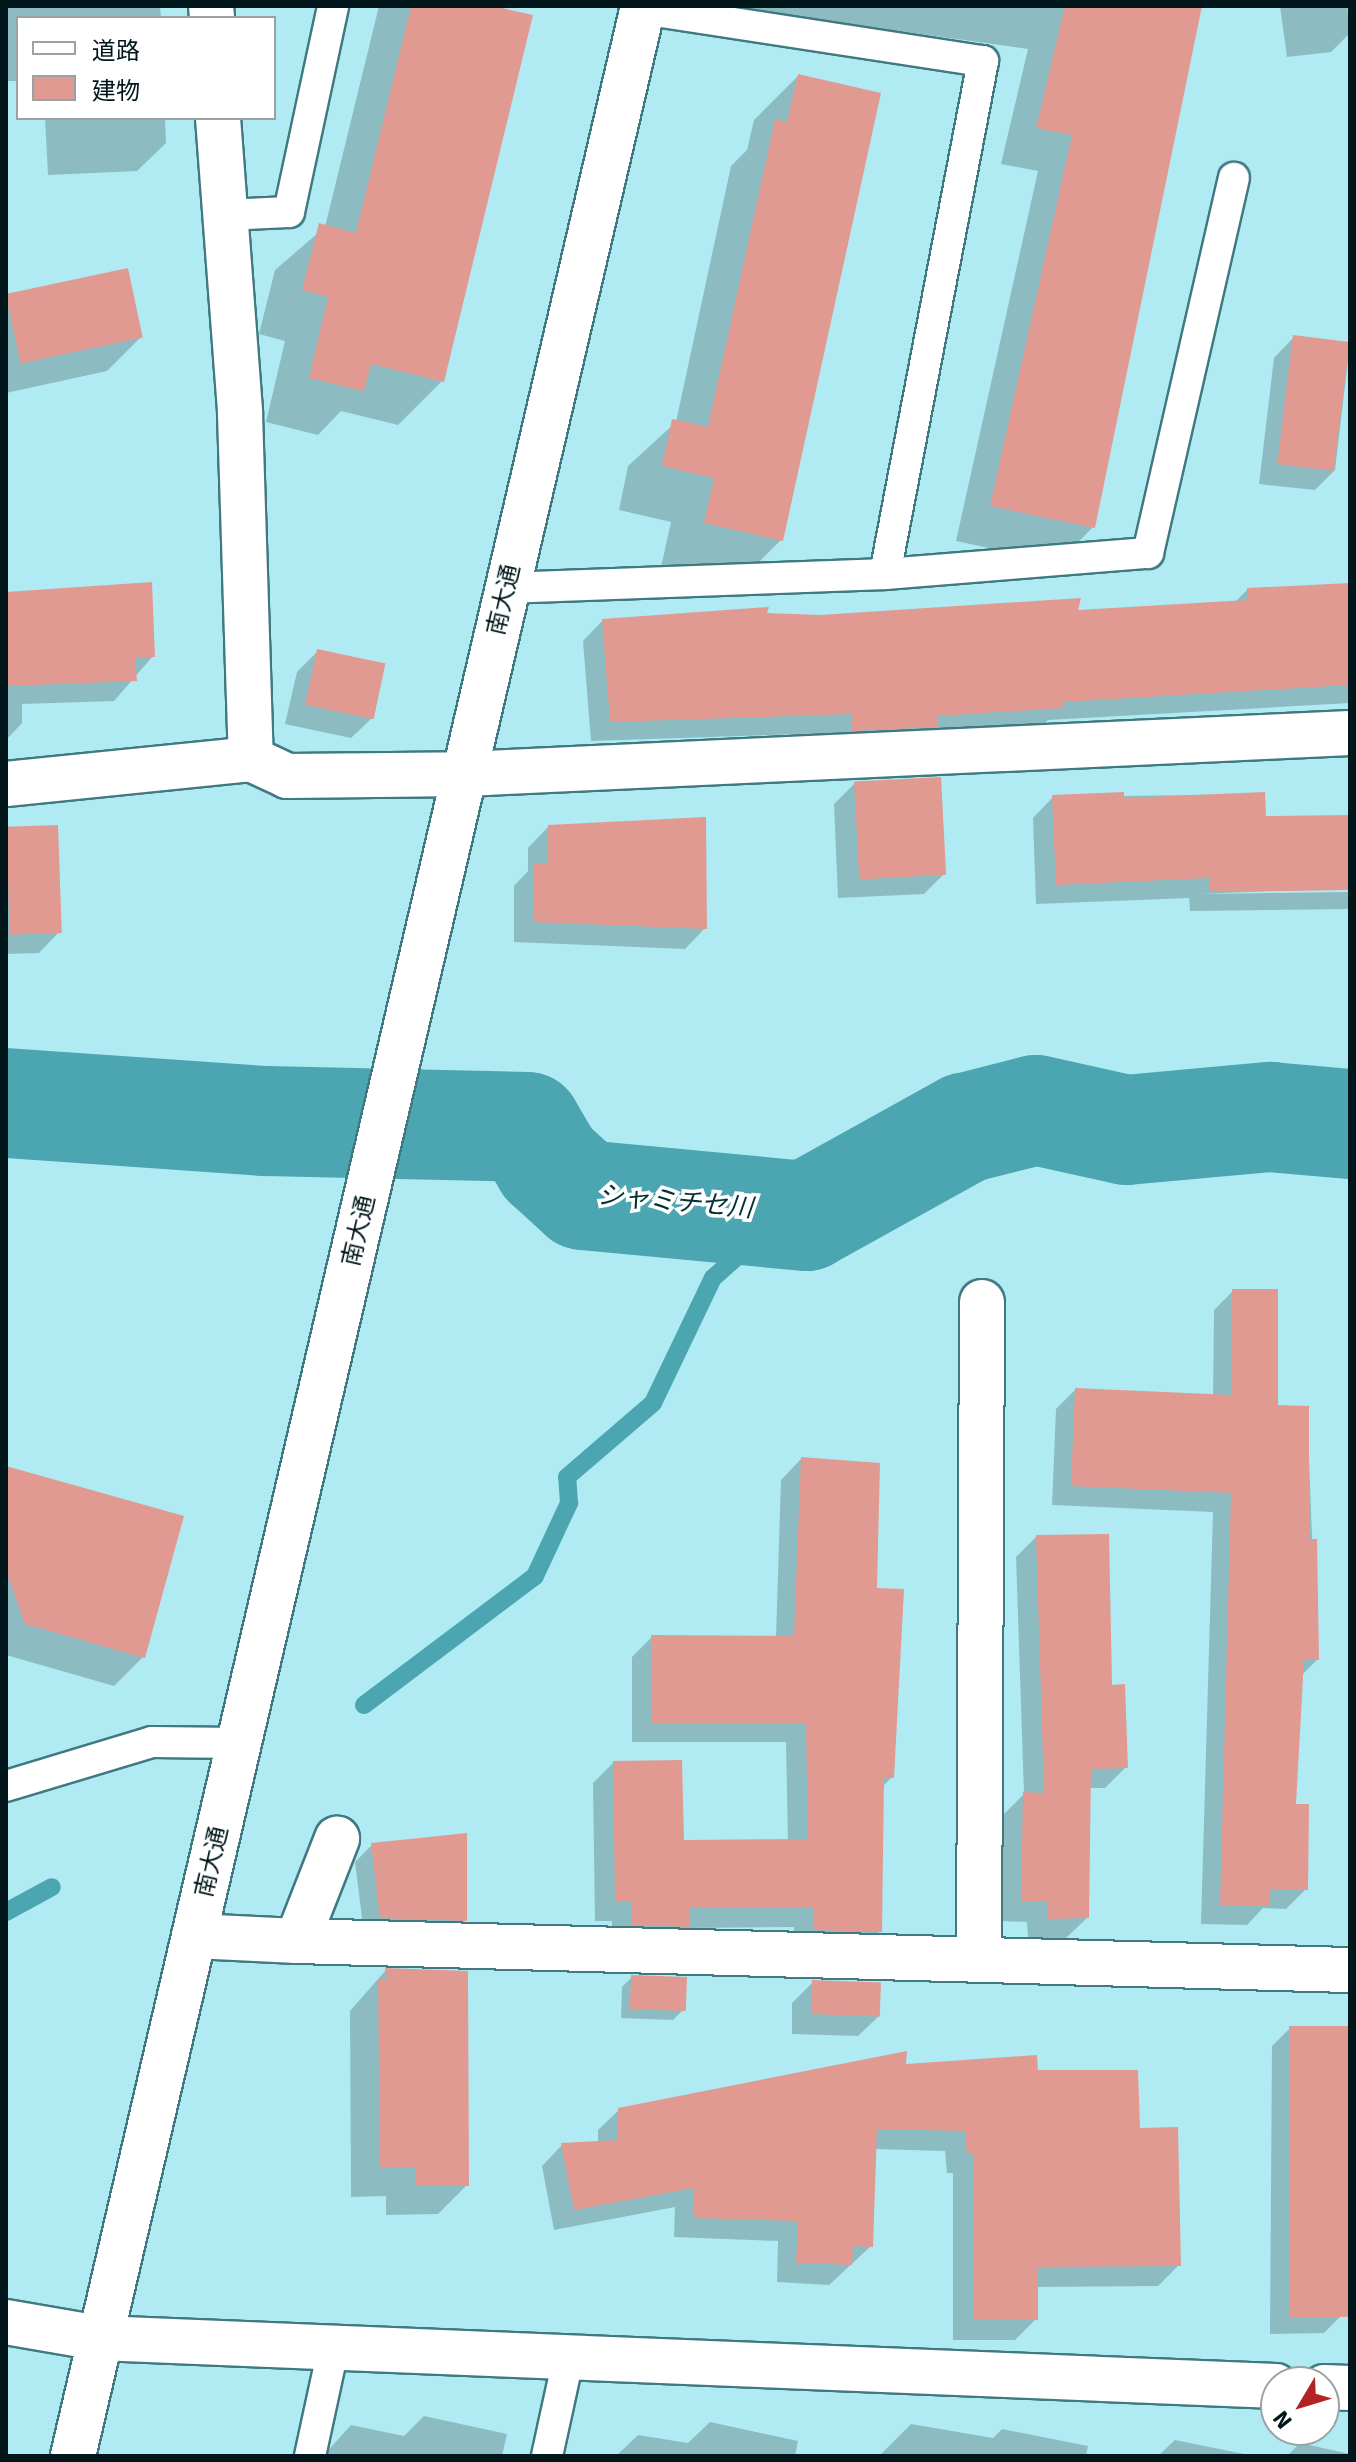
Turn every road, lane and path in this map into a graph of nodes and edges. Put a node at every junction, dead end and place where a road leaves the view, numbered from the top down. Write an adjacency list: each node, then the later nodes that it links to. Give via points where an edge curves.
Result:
1 (333, 6): 5 (lane, via 289,212)
2 (643, 7): 6 (lane, via 983,61); 7 (street, 南大通)
3 (218, 120): 5 (street)
4 (1234, 178): 6 (lane, via 1148,553)
5 (225, 215): 9 (street)
6 (885, 574): 7 (lane)
7 (506, 588): 10 (street, 南大通)
8 (1350, 733): 10 (street)
9 (251, 759): 10 (street, via 287,776); 11 (street)
10 (466, 774): 13 (street, 南大通)
11 (6, 784)
12 (982, 1302): 18 (street)
13 (239, 1743): 14 (lane, via 152,1742); 16 (street, 南大通)
14 (6, 1786)
15 (337, 1839): 17 (street)
16 (194, 1936): 17 (street); 21 (street, 南大通)
17 (297, 1941): 18 (street)
18 (979, 1959): 19 (street)
19 (1350, 1970)
20 (6, 2322): 21 (street)
21 (99, 2338): 22 (street); 25 (street, 南大通)
22 (334, 2345): 23 (street); 26 (lane)
23 (569, 2355): 24 (street); 27 (lane)
24 (1260, 2385)
25 (73, 2456)
26 (310, 2456)
27 (547, 2456)

